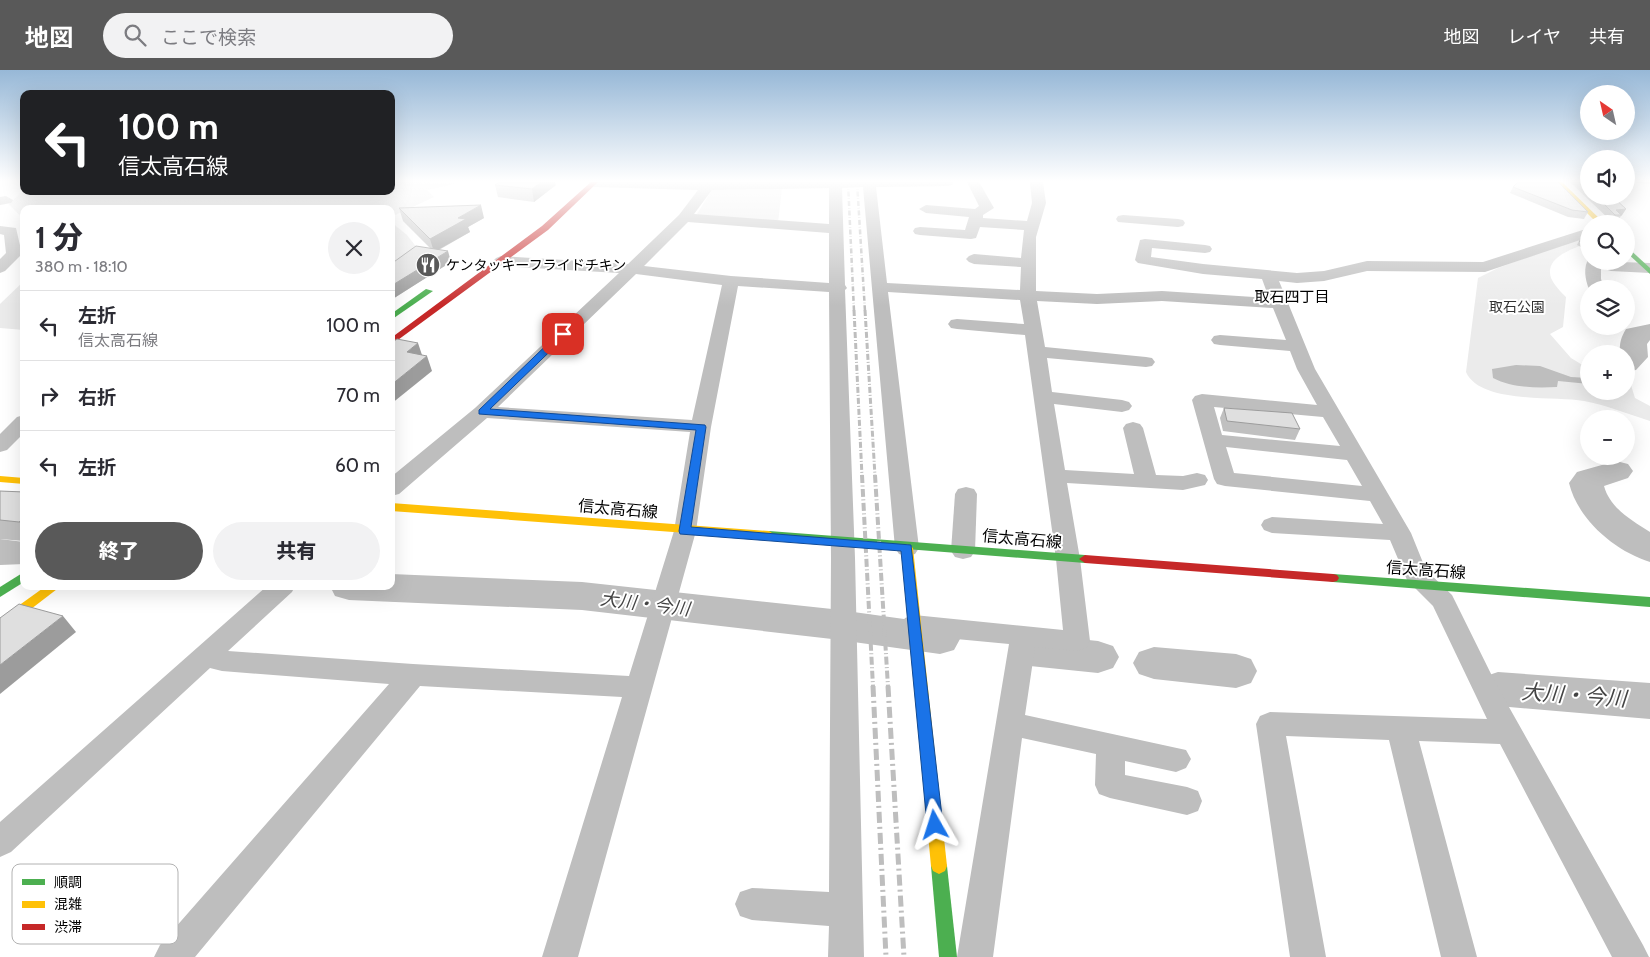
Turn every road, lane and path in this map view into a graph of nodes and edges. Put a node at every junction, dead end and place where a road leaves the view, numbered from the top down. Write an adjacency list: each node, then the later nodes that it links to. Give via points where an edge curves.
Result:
1 (550, 223): 18 (main road)
2 (678, 223): 22 (street)
3 (759, 223): 10 (street)
4 (836, 223): 10 (street)
5 (874, 223): 27 (street)
6 (978, 223): 12 (street, via 971,235)
7 (1022, 223): 9 (street)
8 (1177, 223): 14 (street)
9 (1032, 226): 19 (street)
10 (836, 229): 28 (street)
11 (0, 230): 20 (street, via 11,231 14,254)
12 (920, 231)
13 (1580, 235): 24 (street, via 1485,266 1367,266 1324,276)
14 (1179, 246): 15 (street); 24 (street, via 1145,243 1143,260)
15 (1205, 249)
16 (1635, 256): 23 (main road)
17 (974, 259): 19 (street)
18 (501, 261): 22 (street); 34 (main road)
19 (1028, 263): 29 (street)
20 (1, 265)
21 (1635, 268): 23 (street)
22 (631, 269): 25 (street); 41 (street)
23 (1649, 269)
24 (1269, 276): 30 (street)
25 (731, 281): 28 (street); 44 (street)
26 (440, 284): 31 (main road)
27 (881, 287): 29 (street); 62 (street)
28 (839, 288): 61 (street)
29 (1028, 295): 30 (street, via 1162,296); 33 (street)
30 (1278, 303): 36 (street)
31 (395, 315)
32 (957, 324): 33 (street)
33 (1033, 330): 37 (street)
34 (395, 339)
35 (1220, 340): 36 (street)
36 (1296, 346): 42 (street)
37 (1037, 352): 38 (street); 39 (street)
38 (1146, 362)
39 (1044, 397): 40 (street); 49 (street)
40 (1122, 406)
41 (482, 412): 44 (street); 54 (street)
42 (1330, 412): 46 (street, via 1202,400); 48 (street)
43 (20, 425): 47 (street)
44 (701, 427): 59 (street)
45 (1133, 428): 53 (street)
46 (1213, 440): 48 (street); 56 (street, via 1225,478)
47 (0, 446)
48 (1354, 454): 56 (street)
49 (1056, 476): 53 (street); 64 (street)
50 (0, 479): 52 (main road)
51 (1197, 480): 53 (street, via 1183,483)
52 (20, 481)
53 (1147, 481)
54 (395, 486)
55 (966, 494): 63 (street)
56 (1377, 495): 60 (street)
57 (395, 507): 59 (main road, 信太高石線)
58 (1272, 525): 60 (street)
59 (684, 531): 61 (main road, 信太高石線); 76 (street)
60 (1399, 533): 66 (street, via 1416,574)
61 (843, 542): 62 (main road, 信太高石線); 85 (street)
62 (907, 548): 63 (main road, 信太高石線); 72 (main road)
63 (963, 551): 64 (main road, 信太高石線)
64 (1068, 559): 66 (main road, 信太高石線); 73 (street, via 1077,641)
65 (20, 579): 69 (main road)
66 (1427, 586): 70 (main road, 信太高石線); 79 (street, via 1443,601)
67 (50, 590): 71 (main road)
68 (279, 590): 74 (street)
69 (0, 593)
70 (1650, 602)
71 (0, 626)
72 (915, 634): 73 (street); 89 (main road)
73 (1023, 636): 77 (street)
74 (205, 657): 75 (street, via 222,661); 83 (street)
75 (413, 675): 76 (street); 86 (street)
76 (639, 687): 87 (street)
77 (1010, 724): 80 (street); 90 (street)
78 (1401, 729): 79 (street); 91 (street, via 1270,724); 92 (street)
79 (1509, 732): 93 (street)
80 (1111, 746): 81 (street); 82 (street, via 1110,785)
81 (1176, 759)
82 (1187, 801)
83 (0, 842)
84 (752, 904): 85 (street)
85 (846, 910): 88 (street)
86 (172, 957)
87 (560, 957)
88 (846, 957)
89 (948, 957)
90 (974, 957)
91 (1308, 957)
92 (1459, 957)
93 (1631, 957)

